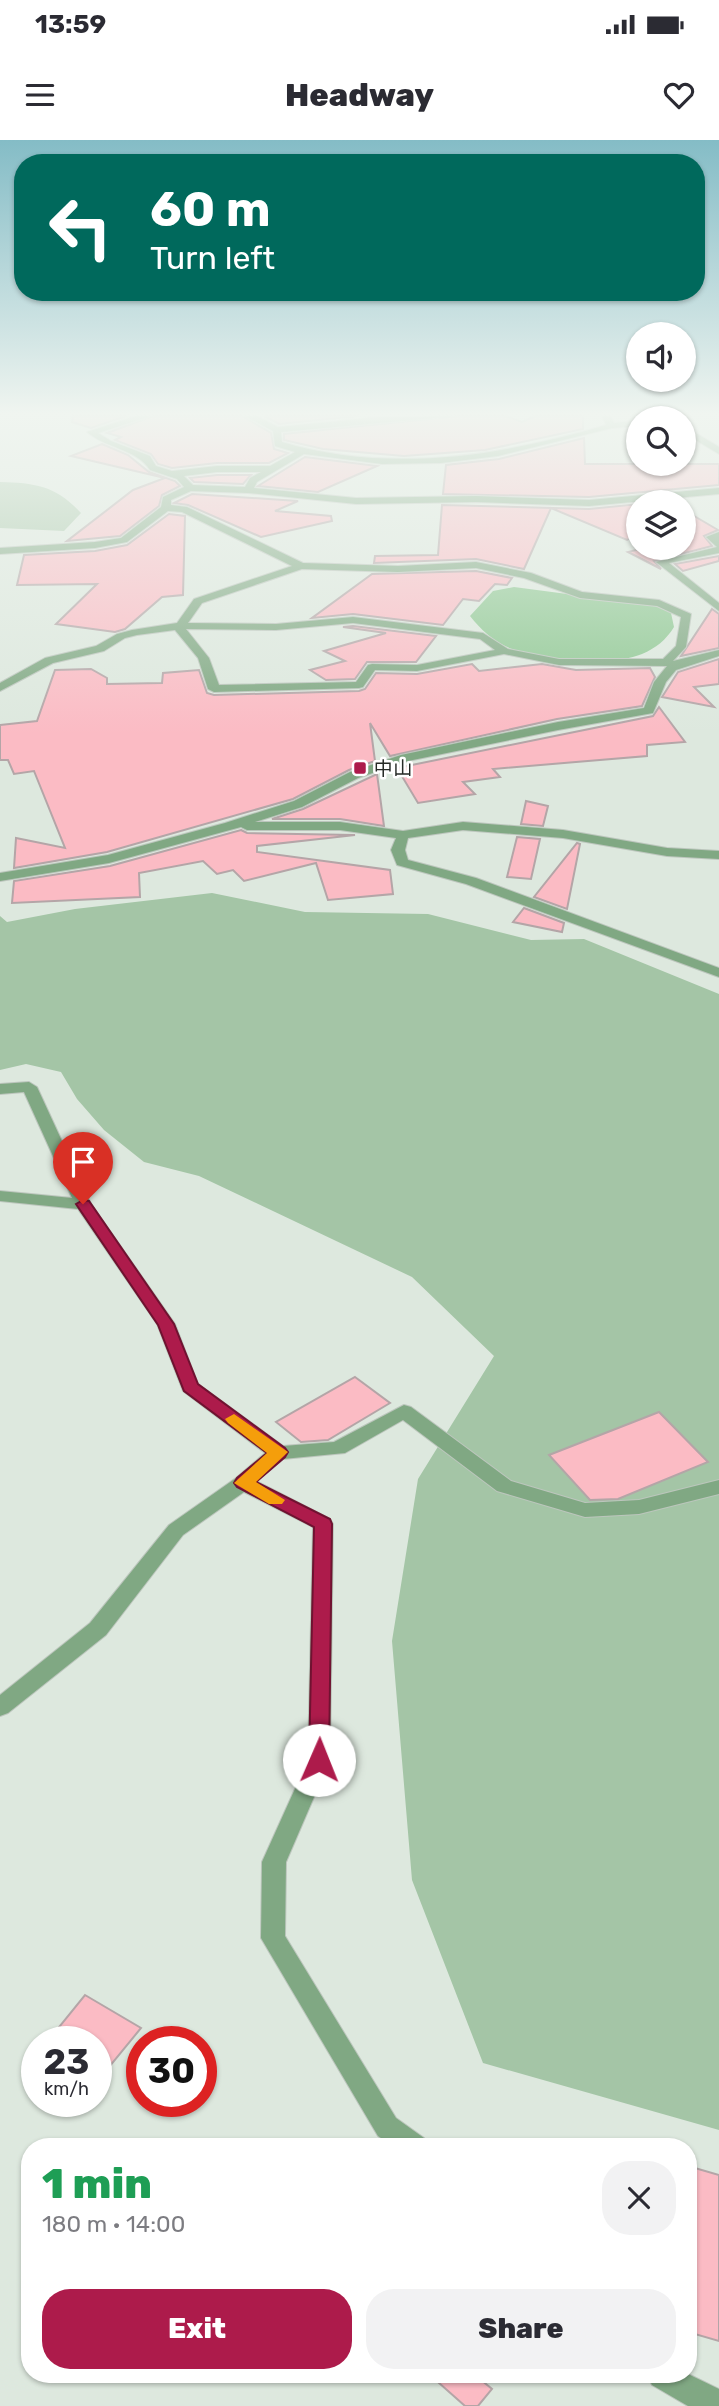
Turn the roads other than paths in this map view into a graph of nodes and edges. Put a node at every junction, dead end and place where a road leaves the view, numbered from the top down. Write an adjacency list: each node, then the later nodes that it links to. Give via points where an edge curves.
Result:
1 (148, 522): 6 (street, via 124,540)
2 (210, 522): 7 (street)
3 (719, 535): 4 (street, via 711,537)
4 (719, 545)
5 (719, 550): 8 (street, via 661,562)
6 (0, 551)
7 (301, 566): 8 (street, via 398,569 476,565 527,575 580,595); 9 (street, via 198,601)
8 (706, 612): 12 (street)
9 (180, 626): 10 (street, via 353,621 483,636); 10 (street, via 205,659 214,690 359,685 372,667 417,668); 13 (street, via 136,632 100,649 49,660)
10 (503, 650): 12 (street, via 559,662)
11 (719, 653): 12 (street)
12 (671, 664): 14 (street, via 661,676 649,711 405,758 354,775 298,804)
13 (0, 688)
14 (230, 826): 15 (street, via 340,826); 17 (street, via 109,859)
15 (403, 835): 16 (street, via 463,826); 18 (street, via 398,850 402,862 471,881)
16 (719, 855)
17 (0, 877)
18 (719, 973)
19 (0, 1089): 21 (street, via 29,1087)
20 (0, 1196): 21 (street)
21 (83, 1204): 22 (street, via 166,1324 190,1387)
22 (279, 1452): 23 (street); 24 (street, via 338,1448 404,1411 504,1486 585,1510 639,1507)
23 (243, 1483): 25 (street, via 176,1530 98,1629); 26 (street, via 323,1524 319,1760 274,1862 273,1938 387,2127)
24 (719, 1487)
25 (0, 1707)
26 (402, 2138)
27 (676, 2383): 28 (street)
28 (719, 2404)

